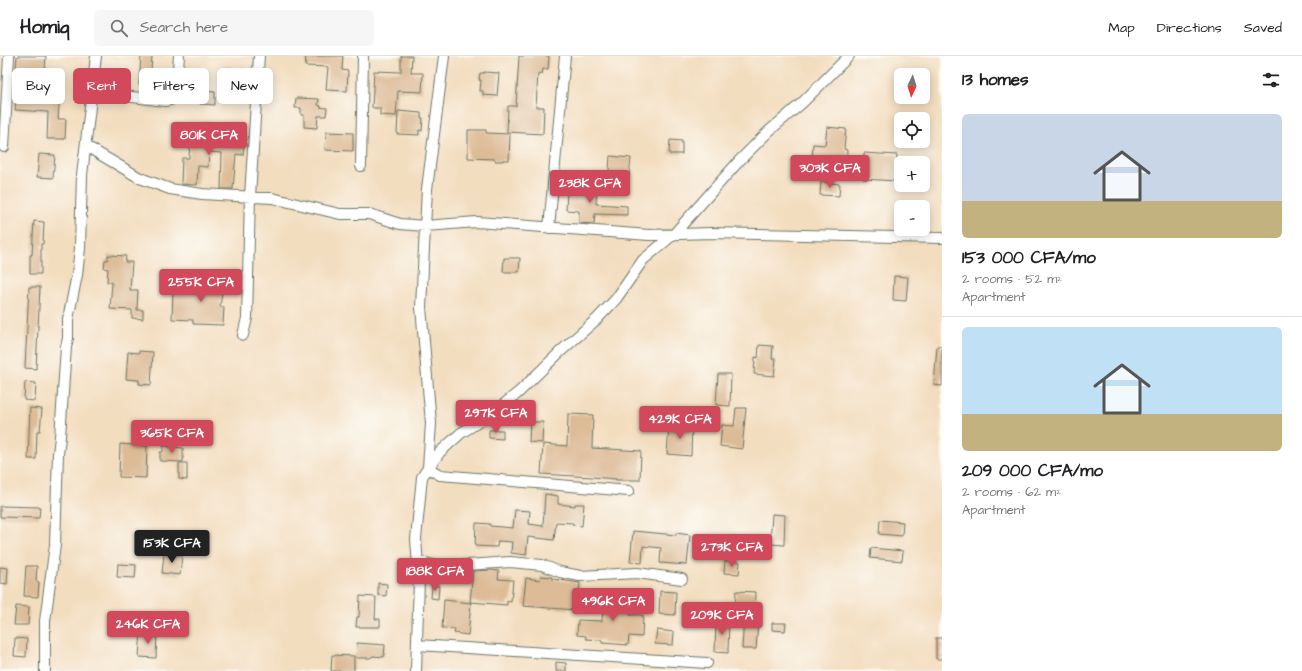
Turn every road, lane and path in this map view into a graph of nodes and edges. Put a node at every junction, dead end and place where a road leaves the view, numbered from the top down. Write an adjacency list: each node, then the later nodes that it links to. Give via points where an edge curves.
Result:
1 (9, 56): 13 (street)
2 (96, 56): 9 (street)
3 (179, 56): 10 (street, via 176,93 170,100)
4 (259, 56): 15 (street)
5 (363, 56): 14 (street)
6 (444, 56): 16 (street, via 427,190)
7 (565, 56): 17 (street)
8 (849, 56): 18 (street, via 754,146)
9 (95, 68)
10 (131, 97)
11 (91, 104): 12 (street)
12 (86, 146): 15 (street, via 140,178 170,189 202,194); 27 (street, via 82,174 80,248 68,319 58,454 55,545 45,621)
13 (4, 147)
14 (361, 166)
15 (250, 196): 16 (street, via 272,198 340,214 369,214 400,224); 20 (street, via 247,318)
16 (425, 226): 17 (street, via 477,222); 21 (street, via 421,308 431,423)
17 (549, 228): 18 (street, via 649,235)
18 (674, 234): 19 (street); 21 (street, via 643,260 616,299 597,319 519,392 493,413 461,433 440,452)
19 (942, 238)
20 (243, 335)
21 (428, 468): 22 (street, via 440,475); 23 (street, via 422,476 420,493 416,539)
22 (629, 491)
23 (418, 561): 24 (street, via 440,567 510,562 542,565 580,576 637,573); 25 (street)
24 (682, 578)
25 (417, 645): 26 (street); 28 (street)
26 (707, 663)
27 (45, 671)
28 (416, 671)

